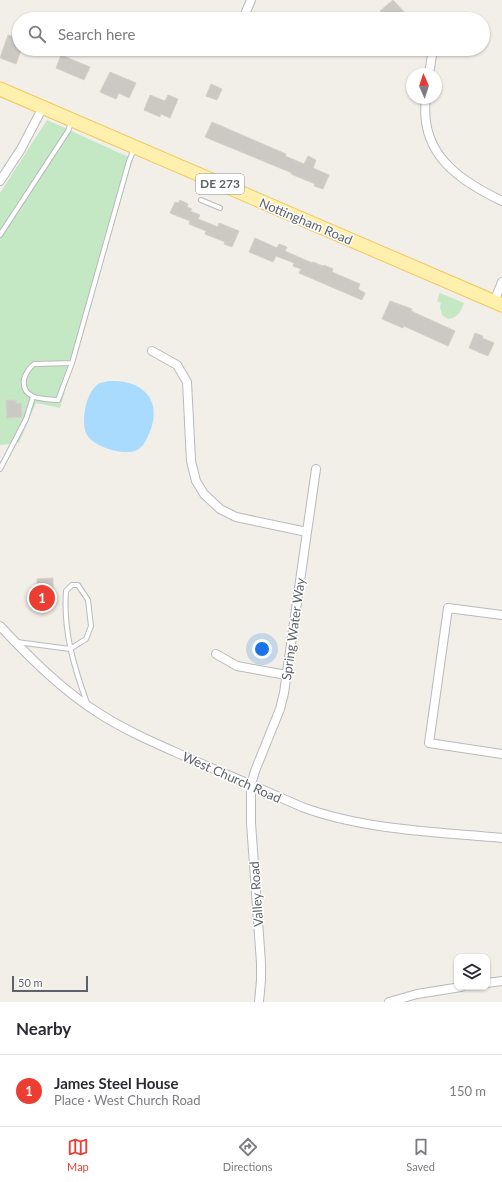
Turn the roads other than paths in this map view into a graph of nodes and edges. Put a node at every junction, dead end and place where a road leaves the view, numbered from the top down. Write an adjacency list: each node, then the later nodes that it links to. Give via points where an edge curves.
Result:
1 (251, 0): 2 (street)
2 (246, 12)
3 (433, 56): 4 (street)
4 (430, 68)
5 (0, 89): 7 (main road, Nottingham Road / DE 273)
6 (426, 104): 12 (street, via 426,127 440,158 464,180)
7 (43, 107): 8 (main road, Nottingham Road / DE 273); 10 (street, via 21,150)
8 (72, 120): 9 (main road, Nottingham Road / DE 273); 14 (lane, via 68,131)
9 (135, 147): 16 (main road, Nottingham Road / DE 273); 18 (lane)
10 (0, 182)
11 (201, 200): 13 (lane)
12 (502, 201)
13 (220, 208)
14 (0, 235)
15 (502, 282): 16 (street)
16 (498, 304)
17 (152, 351): 23 (street, via 177,365 188,382 191,461 196,481 204,494 220,509 236,517)
18 (72, 363): 19 (lane, via 58,400); 19 (lane, via 40,363 30,367 24,380 24,387 29,396)
19 (33, 396): 20 (lane, via 26,419)
20 (2, 462): 21 (lane)
21 (0, 469)
22 (316, 469): 23 (street, Spring Water Way)
23 (307, 532): 29 (street, Spring Water Way)
24 (502, 615): 31 (street, via 448,608 429,743)
25 (0, 626): 26 (street, West Church Road)
26 (16, 642): 27 (lane); 30 (street, West Church Road)
27 (70, 649): 27 (lane, via 86,639 90,626 88,600 78,585 66,591 65,608); 30 (lane)
28 (216, 654): 29 (street, via 236,666)
29 (286, 675): 32 (street, Spring Water Way, via 280,708)
30 (88, 706): 32 (street, West Church Road, via 142,737)
31 (502, 754)
32 (251, 785): 33 (street, West Church Road, via 302,807 336,818); 37 (street, Valley Road, via 251,823 261,963)
33 (502, 838)
34 (502, 981): 35 (street)
35 (490, 983)
36 (454, 988): 38 (street)
37 (259, 1002)
38 (389, 1002)

